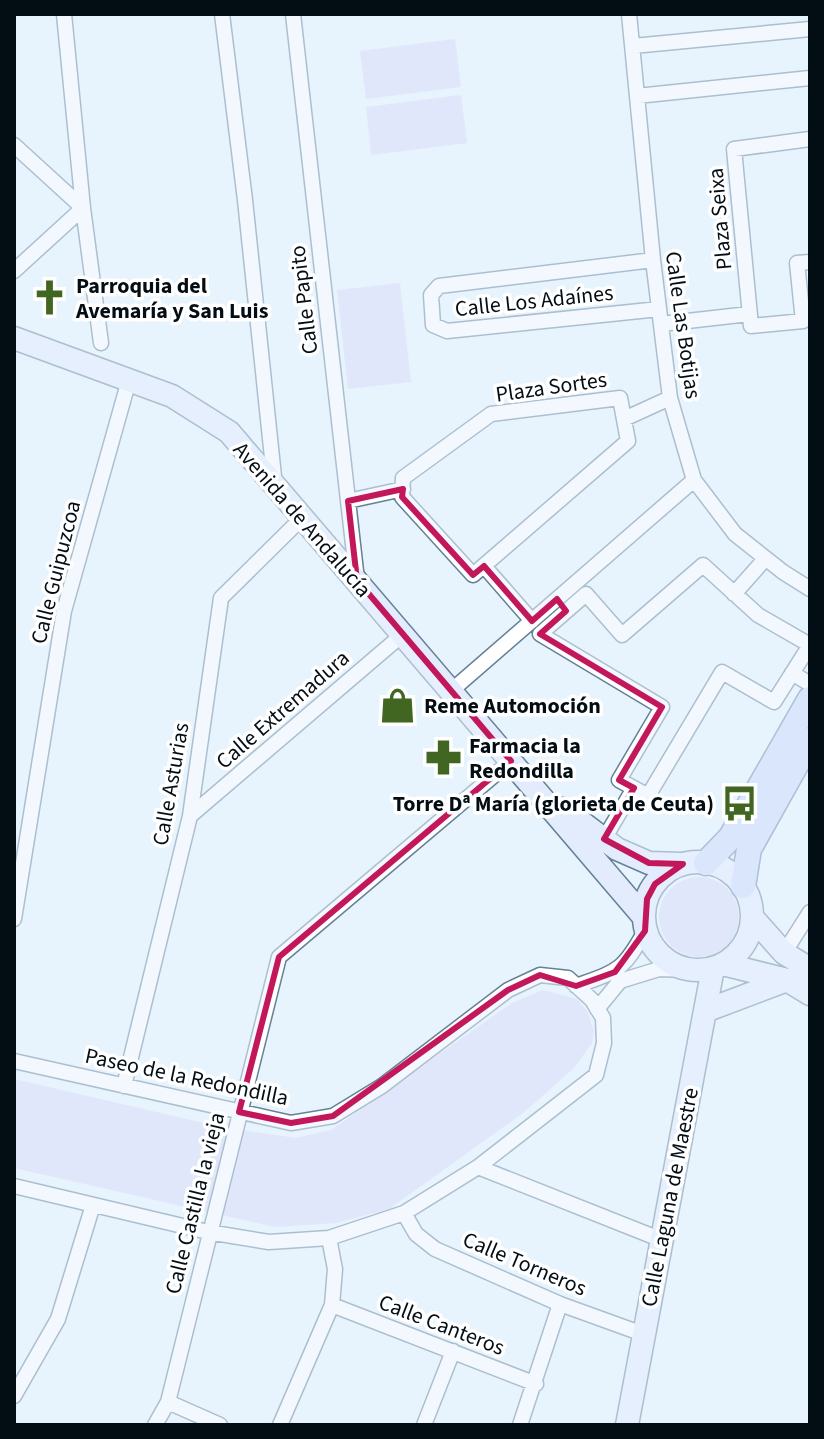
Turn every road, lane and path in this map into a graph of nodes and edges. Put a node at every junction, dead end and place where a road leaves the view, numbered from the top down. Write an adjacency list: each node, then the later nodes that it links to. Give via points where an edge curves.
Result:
1 (64, 14): 11 (street)
2 (222, 14): 23 (street)
3 (293, 14): 25 (street, Calle Papito)
4 (629, 14): 6 (street, Calle Las Botijas)
5 (810, 29): 6 (street)
6 (633, 46): 8 (street, Calle Las Botijas)
7 (810, 78): 8 (street)
8 (637, 96): 12 (street, Calle Las Botijas)
9 (810, 139): 15 (street, Plaza Seixa, via 734,149)
10 (14, 145): 11 (street)
11 (83, 208): 14 (street); 18 (street)
12 (653, 260): 16 (street, Calle Las Botijas); 16 (street, Calle Los Adaínes, via 439,286 431,295 433,325 447,331)
13 (810, 262): 15 (street, via 797,263 803,321 751,326)
14 (14, 271)
15 (749, 314): 16 (street)
16 (660, 317): 20 (street, Calle Las Botijas)
17 (14, 338): 19 (main road, Avenida de Andalucía)
18 (101, 343)
19 (129, 380): 23 (main road, Avenida de Andalucía, via 172,396 229,432); 49 (street, Calle Guipuzcoa, via 64,611)
20 (670, 398): 21 (street, Plaza Sortes); 22 (street, Calle Las Botijas)
21 (624, 419): 24 (street, Plaza Sortes, via 620,398 491,414 403,478); 28 (street, Plaza Sortes, via 628,441)
22 (694, 480): 27 (street, Calle Las Botijas, via 735,534); 32 (street)
23 (275, 486): 26 (main road, Avenida de Andalucía)
24 (403, 489): 25 (street); 28 (street, via 402,497 473,575)
25 (348, 501): 29 (street, Calle Papito)
26 (302, 518): 29 (main road, Avenida de Andalucía); 43 (street, Calle Asturias, via 221,598)
27 (765, 559): 30 (street, Calle Las Botijas); 31 (street)
28 (484, 566): 33 (street)
29 (357, 580): 34 (main road, Avenida de Andalucía)
30 (810, 589)
31 (734, 594): 32 (street, via 703,565 622,635 586,594); 35 (street, via 758,615 810,645)
32 (561, 605): 33 (street); 42 (street, via 540,634 662,707 619,780)
33 (532, 621): 37 (street)
34 (402, 635): 37 (main road, Avenida de Andalucía); 43 (street, Calle Extremadura)
35 (792, 673): 36 (street); 42 (street, via 774,702 722,672 648,796)
36 (810, 684)
37 (451, 691): 40 (main road, Avenida de Andalucía)
38 (810, 699): 45 (main road, via 731,837)
39 (810, 740): 46 (main road, via 749,849)
40 (511, 761): 41 (main road, Avenida de Andalucía); 62 (street, Calle Castilla la vieja, via 279,957)
41 (531, 784): 44 (main road, Avenida de Andalucía); 50 (main road, Avenida de Andalucía)
42 (634, 788): 44 (street)
43 (190, 816): 61 (street, Calle Asturias)
44 (604, 839): 45 (main road, Avenida de Andalucía, via 649,863)
45 (694, 863): 46 (main road, via 720,867); 50 (main road, via 667,872 655,884)
46 (743, 886): 48 (main road)
47 (810, 912): 51 (street)
48 (752, 917): 51 (main road); 52 (main road, via 743,945)
49 (14, 919)
50 (644, 923): 54 (main road, via 661,957); 56 (street, via 632,955 615,972)
51 (784, 953): 53 (main road)
52 (718, 966): 54 (main road); 55 (main road); 59 (main road, Calle Laguna de Maestre)
53 (810, 969)
54 (689, 970): 58 (street, via 659,969 620,981)
55 (787, 980): 57 (main road); 59 (main road)
56 (576, 986): 58 (street); 62 (street, Paseo de la Redondilla, via 568,978 540,975 508,990 382,1086 333,1116 291,1123)
57 (810, 994)
58 (597, 1009): 63 (street, via 603,1018 604,1043 596,1075)
59 (705, 1011): 69 (main road, Calle Laguna de Maestre)
60 (14, 1061): 61 (street, Paseo de la Redondilla)
61 (124, 1086): 62 (street, Paseo de la Redondilla)
62 (239, 1112): 67 (street, Calle Castilla la vieja)
63 (478, 1167): 66 (street); 69 (street)
64 (14, 1186): 65 (street)
65 (93, 1205): 67 (street); 75 (street, via 58,1319)
66 (404, 1213): 68 (street); 70 (street, Calle Torneros, via 416,1234 435,1249)
67 (208, 1232): 68 (street, via 269,1242); 76 (street, Calle Castilla la vieja)
68 (329, 1238): 71 (street, via 335,1269)
69 (662, 1240): 72 (main road, Calle Laguna de Maestre)
70 (560, 1304): 72 (street, Calle Torneros); 74 (street)
71 (332, 1305): 73 (street, Calle Canteros); 79 (street)
72 (643, 1334): 82 (main road, Calle Laguna de Maestre)
73 (453, 1351): 74 (street, Calle Canteros); 80 (street)
74 (536, 1384): 81 (street)
75 (14, 1396)
76 (168, 1402): 77 (street, Calle Castilla la vieja); 78 (street)
77 (155, 1425)
78 (220, 1425)
79 (280, 1425)
80 (424, 1425)
81 (520, 1425)
82 (627, 1425)

